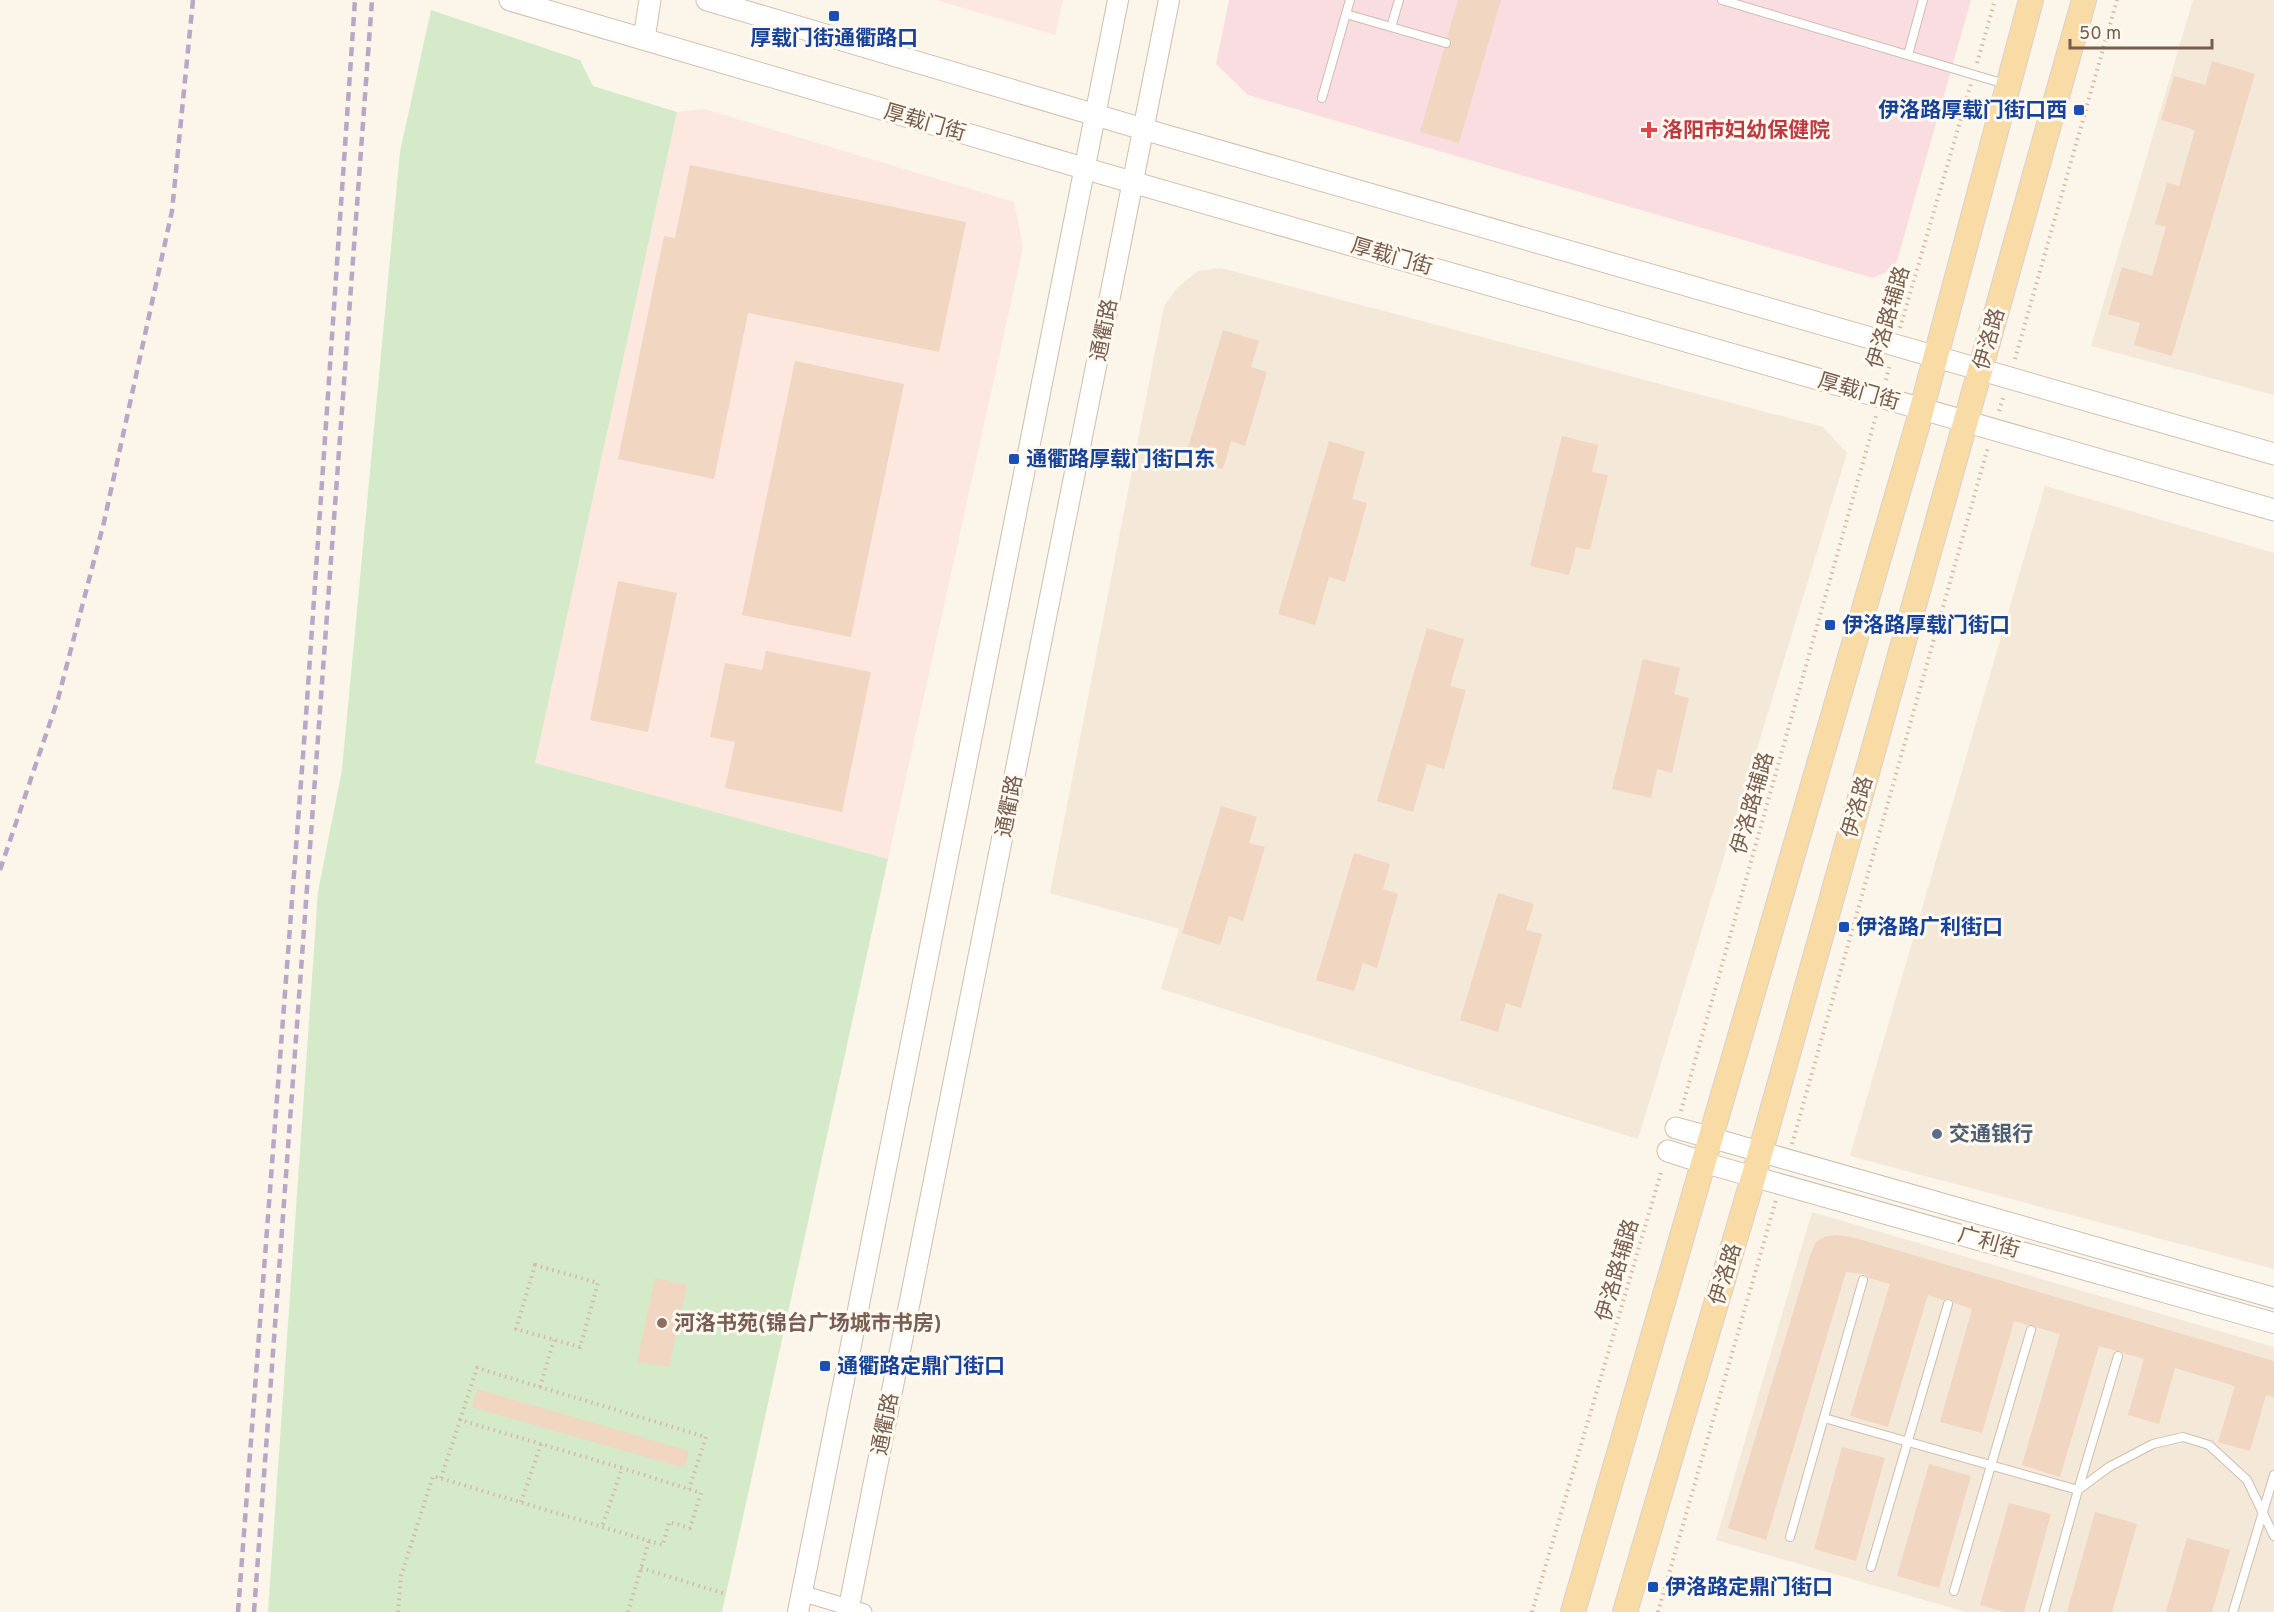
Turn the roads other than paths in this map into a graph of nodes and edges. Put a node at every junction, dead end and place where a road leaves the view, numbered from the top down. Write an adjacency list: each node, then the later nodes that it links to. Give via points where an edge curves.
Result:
1 (510, 0): 14 (main road, 厚载门街)
2 (650, 0): 14 (main road)
3 (707, 0): 19 (main road)
4 (1115, 0): 19 (street)
5 (1169, 0): 20 (street, 通衢路)
6 (1350, 0): 12 (lane)
7 (1400, 0): 13 (lane)
8 (1722, 0): 16 (lane)
9 (1923, 0): 16 (lane)
10 (2031, 0): 17 (main road)
11 (2084, 0): 24 (main road, 伊洛路)
12 (1346, 14): 13 (lane); 18 (lane)
13 (1391, 27): 15 (lane)
14 (644, 39): 21 (main road, 厚载门街)
15 (1446, 43)
16 (1908, 55): 17 (lane)
17 (2008, 85): 23 (main road)
18 (1322, 98)
19 (1094, 114): 20 (main road); 21 (street)
20 (1143, 129): 22 (street, 通衢路); 23 (main road)
21 (1083, 168): 22 (main road, 厚载门街); 51 (street)
22 (1134, 181): 25 (main road, 厚载门街); 52 (street, 通衢路)
23 (1935, 357): 24 (main road); 25 (main road)
24 (1980, 370): 26 (main road, 伊洛路); 27 (main road)
25 (1922, 409): 26 (main road, 厚载门街); 30 (main road)
26 (1965, 421): 28 (main road, 厚载门街); 31 (main road, 伊洛路)
27 (2274, 454)
28 (2274, 510)
29 (1676, 1128): 30 (main road)
30 (1712, 1138): 31 (street, 广利街); 33 (main road)
31 (1761, 1151): 34 (main road, 伊洛路); 36 (street, 广利街)
32 (1668, 1152): 33 (main road)
33 (1705, 1163): 34 (street, 广利街); 53 (main road)
34 (1754, 1175): 38 (street, 广利街); 54 (main road, 伊洛路)
35 (1863, 1280): 41 (lane)
36 (2274, 1298)
37 (1948, 1304): 42 (lane)
38 (2274, 1323)
39 (2031, 1330): 43 (lane)
40 (2118, 1356): 45 (lane)
41 (1824, 1418): 42 (lane); 48 (lane)
42 (1908, 1442): 43 (lane); 49 (lane)
43 (1991, 1466): 45 (lane); 50 (lane)
44 (2274, 1475): 46 (lane)
45 (2078, 1490): 46 (lane, via 2109,1467 2153,1444 2183,1437 2209,1445 2247,1480); 55 (lane)
46 (2263, 1513): 47 (lane); 56 (lane)
47 (2274, 1536)
48 (1790, 1537)
49 (1871, 1567)
50 (1954, 1591)
51 (800, 1603): 52 (street)
52 (854, 1611)
53 (1573, 1612)
54 (1625, 1612)
55 (2044, 1612)
56 (2233, 1612)

